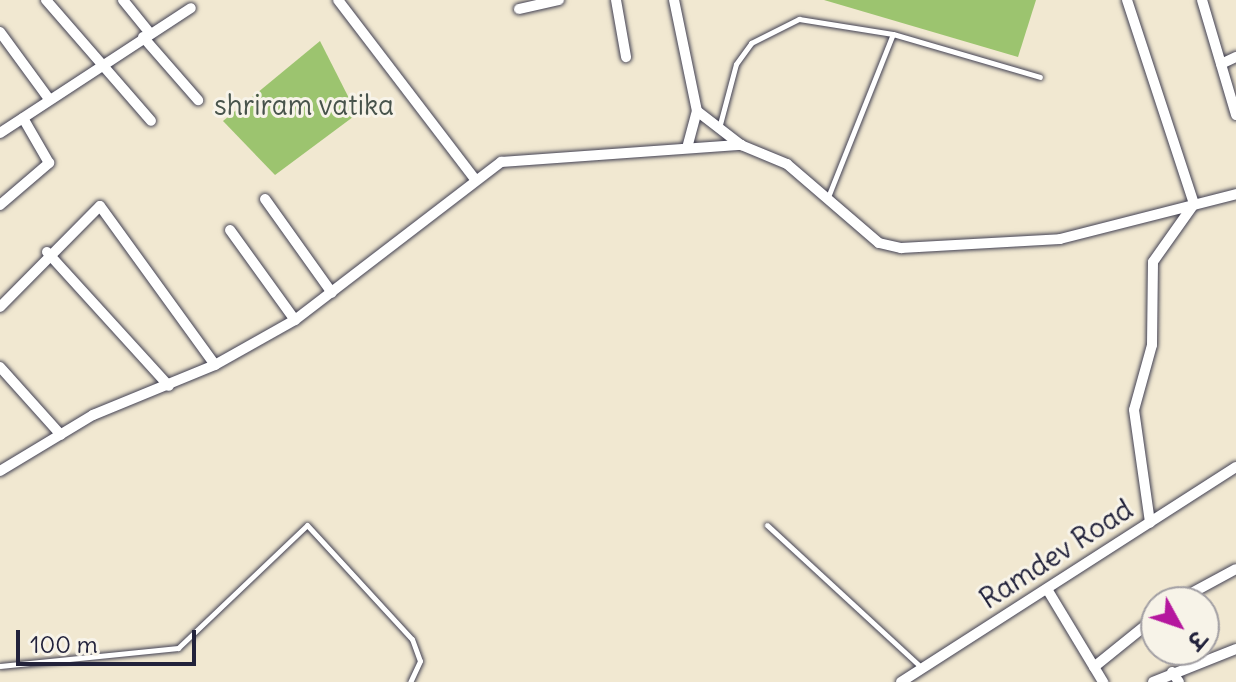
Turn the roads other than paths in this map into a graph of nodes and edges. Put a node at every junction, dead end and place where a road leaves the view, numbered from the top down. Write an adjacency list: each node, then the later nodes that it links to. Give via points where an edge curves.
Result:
1 (46, 0): 16 (street)
2 (123, 0): 13 (street)
3 (338, 0): 29 (street)
4 (559, 0): 10 (street)
5 (616, 0): 14 (street)
6 (674, 0): 21 (street)
7 (1127, 0): 33 (street)
8 (1202, 0): 17 (street)
9 (191, 8): 13 (street)
10 (519, 9)
11 (0, 32): 19 (street)
12 (893, 34): 18 (lane); 25 (lane, via 824,20 783,23 751,43 731,80); 31 (lane)
13 (146, 35): 16 (street); 20 (street)
14 (626, 57)
15 (1236, 57): 17 (street)
16 (105, 64): 19 (street); 24 (street)
17 (1221, 64): 22 (street)
18 (1040, 77)
19 (49, 99): 23 (street)
20 (198, 100)
21 (697, 111): 25 (street); 28 (street)
22 (1236, 115)
23 (23, 118): 26 (street); 34 (street, via 49,163)
24 (151, 121)
25 (719, 128): 27 (street)
26 (0, 133)
27 (741, 145): 28 (street); 31 (street, via 787,164)
28 (687, 148): 29 (street, via 501,162)
29 (474, 178): 37 (street, via 405,242)
30 (1236, 194): 33 (street)
31 (827, 198): 33 (street, via 879,243 901,248 1060,239)
32 (265, 199): 37 (street)
33 (1194, 204): 46 (street, via 1153,262 1152,345 1134,410)
34 (0, 205)
35 (230, 230): 39 (street)
36 (47, 252): 38 (street); 40 (street, via 94,206 106,209); 42 (street)
37 (332, 293): 39 (street)
38 (0, 307)
39 (295, 320): 40 (street)
40 (215, 365): 42 (street)
41 (0, 367): 43 (street)
42 (169, 386): 43 (street)
43 (61, 435): 45 (street)
44 (1236, 467): 46 (street, Ramdev Road)
45 (0, 471)
46 (1150, 523): 50 (street, Ramdev Road)
47 (767, 525): 55 (lane)
48 (1236, 569): 49 (street)
49 (1205, 586)
50 (1047, 589): 54 (street); 55 (street, Ramdev Road)
51 (1140, 630): 54 (street)
52 (1236, 649): 56 (street)
53 (0, 666): 57 (lane, via 178,648 307,525 412,639 420,661)
54 (1094, 667): 59 (street)
55 (922, 669): 58 (street, Ramdev Road)
56 (1172, 672): 60 (street); 61 (street)
57 (410, 682)
58 (901, 682)
59 (1103, 682)
60 (1153, 682)
61 (1179, 682)

